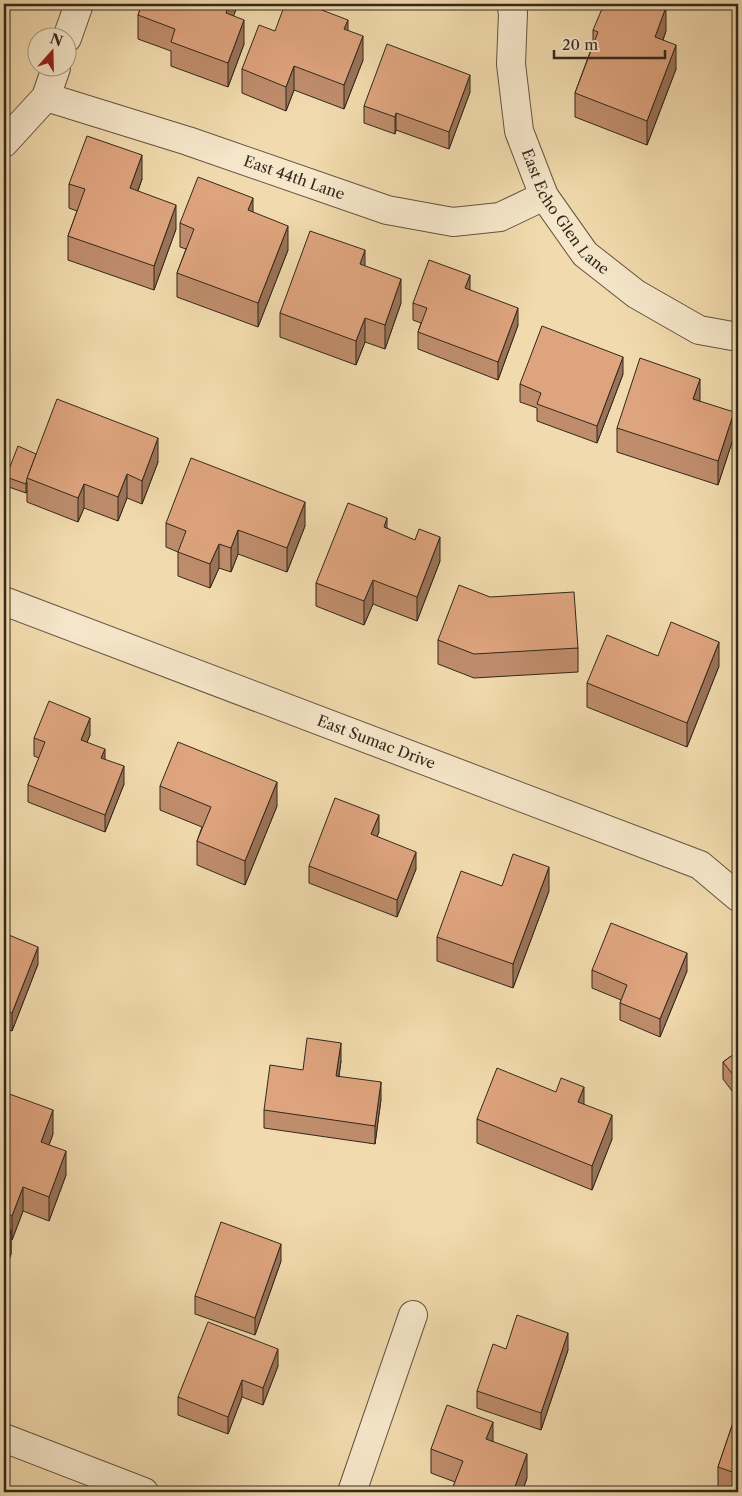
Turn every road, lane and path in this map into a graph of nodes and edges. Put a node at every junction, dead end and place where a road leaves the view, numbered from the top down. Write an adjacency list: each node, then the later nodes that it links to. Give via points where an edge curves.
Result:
1 (79, 4): 3 (street)
2 (511, 4): 7 (street, East Echo Glen Lane, via 511,64 519,131)
3 (71, 28)
4 (53, 78): 5 (street)
5 (46, 97): 6 (street); 7 (street, East 44th Lane, via 188,141 387,210 453,222 500,217)
6 (4, 143)
7 (544, 196): 8 (street, East Echo Glen Lane, via 585,254 636,294 698,330)
8 (738, 337)
9 (4, 601): 10 (street, East Sumac Drive, via 700,864)
10 (738, 897)
11 (413, 1315): 14 (street)
12 (4, 1438): 13 (street)
13 (144, 1492)
14 (352, 1492)

